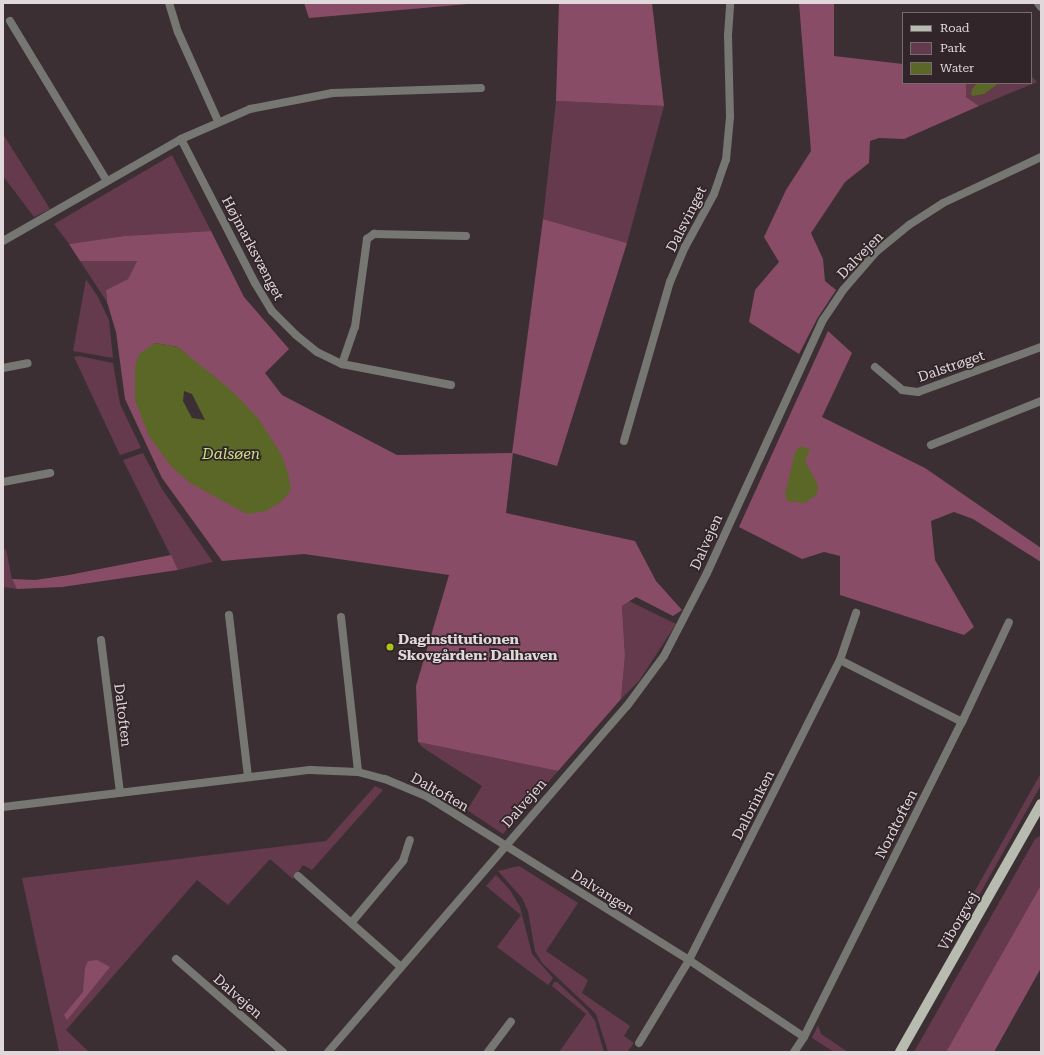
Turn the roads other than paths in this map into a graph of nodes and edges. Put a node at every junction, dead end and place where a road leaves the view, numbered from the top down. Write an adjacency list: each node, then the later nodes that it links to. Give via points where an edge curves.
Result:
1 (168, 3): 7 (street, via 178,32)
2 (730, 3): 20 (street, Dalsvinget, via 730,117 726,160 714,194 685,247 670,282)
3 (1038, 3): 4 (street)
4 (1041, 7)
5 (10, 21): 10 (street)
6 (481, 88): 7 (street, via 332,94 250,109)
7 (218, 121): 8 (street)
8 (181, 139): 10 (street); 15 (street, Højmarksvænget, via 272,311 317,352)
9 (1041, 157): 37 (street, Dalvejen, via 943,202 876,252 844,289 823,320 707,572 664,656 627,706)
10 (107, 181): 12 (street)
11 (466, 236): 15 (street, via 374,234 367,238 355,327)
12 (3, 241)
13 (1041, 347): 16 (street, Dalstrøget, via 918,392 902,390)
14 (28, 363): 17 (street)
15 (342, 364): 18 (street, Højmarksvænget)
16 (875, 367)
17 (3, 368)
18 (451, 385)
19 (1041, 401): 21 (street)
20 (624, 441)
21 (931, 445)
22 (50, 473): 23 (street)
23 (3, 482)
24 (856, 613): 29 (street, Dalbrinken)
25 (229, 615): 32 (street)
26 (341, 617): 31 (street)
27 (1009, 622): 30 (street, Nordtoften)
28 (101, 640): 33 (street, Daltoften)
29 (840, 660): 30 (street); 41 (street, Dalbrinken)
30 (962, 722): 44 (street, Nordtoften)
31 (358, 772): 32 (street, Daltoften, via 310,770); 37 (street, Daltoften, via 391,781 428,797)
32 (248, 777): 33 (street, Daltoften)
33 (120, 793): 35 (street, Daltoften)
34 (1041, 804): 50 (main road, Viborgvej)
35 (3, 807)
36 (410, 840): 39 (street, via 403,861)
37 (504, 846): 41 (street, Dalvangen); 42 (street, Dalvejen)
38 (298, 876): 39 (street)
39 (352, 922): 42 (street)
40 (176, 959): 46 (street, Dalvejen)
41 (689, 960): 44 (street, Dalvangen); 45 (street)
42 (401, 967): 47 (street, Dalvejen)
43 (511, 1022): 48 (street)
44 (804, 1037): 49 (street)
45 (639, 1043)
46 (283, 1052)
47 (328, 1052)
48 (488, 1052)
49 (794, 1052)
50 (900, 1052)

